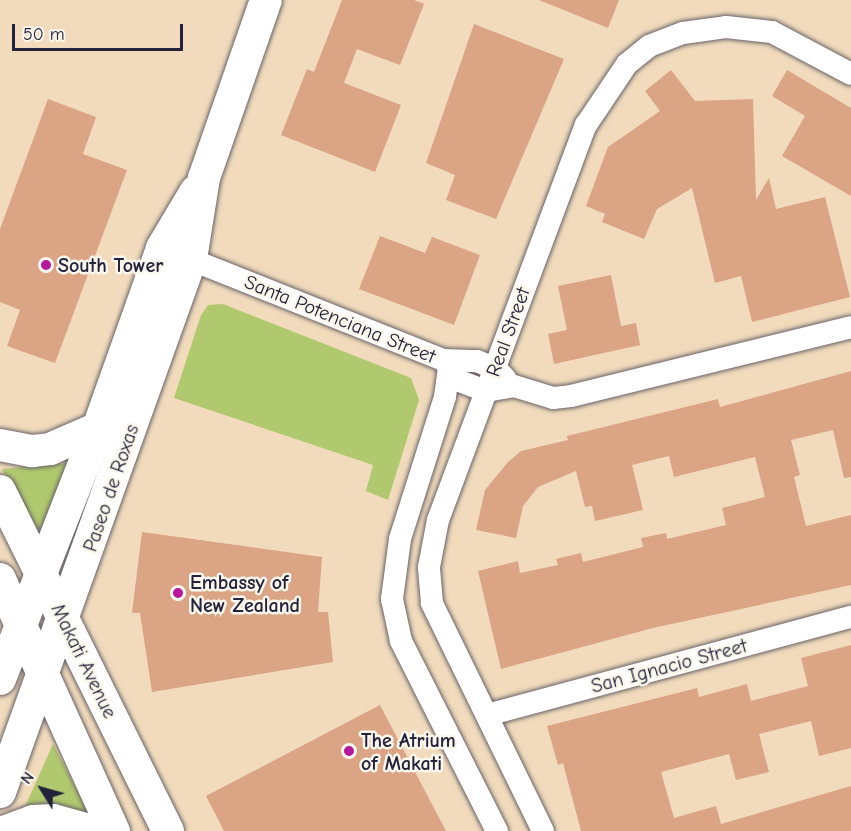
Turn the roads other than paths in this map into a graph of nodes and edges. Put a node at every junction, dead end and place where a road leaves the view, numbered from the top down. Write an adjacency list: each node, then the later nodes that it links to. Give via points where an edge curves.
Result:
1 (266, 0): 3 (main road, Paseo de Roxas)
2 (851, 74): 8 (street, Real Street, via 772,32 726,27 683,33 649,46 627,64 586,125)
3 (204, 178): 4 (main road, Paseo de Roxas); 5 (main road, Paseo de Roxas)
4 (162, 248): 5 (street, Santa Potenciana Street); 11 (main road, Paseo de Roxas)
5 (191, 259): 7 (street, Santa Potenciana Street); 17 (main road, Paseo de Roxas)
6 (851, 327): 9 (street, Santa Potenciana Street, via 571,396 553,398)
7 (446, 368): 8 (street, Santa Potenciana Street, via 464,358); 10 (street, Santa Potenciana Street); 27 (street, via 400,538 392,599 401,641)
8 (496, 369): 9 (street, Santa Potenciana Street); 10 (street, Real Street)
9 (514, 386): 10 (street, Santa Potenciana Street)
10 (486, 391): 21 (street, Real Street, via 438,520 429,567 432,603)
11 (98, 428): 12 (main road, via 50,449 33,451); 14 (main road, Paseo de Roxas)
12 (0, 444)
13 (0, 491): 14 (main road, Makati Avenue)
14 (40, 572): 17 (main road, Makati Avenue); 18 (main road, Paseo de Roxas)
15 (0, 579): 18 (main road, Makati Avenue)
16 (851, 617): 21 (street, San Ignacio Street)
17 (64, 620): 19 (main road, Paseo de Roxas); 26 (main road, Makati Avenue)
18 (22, 622): 19 (main road, Makati Avenue); 20 (main road, Paseo de Roxas)
19 (45, 671): 22 (main road, Paseo de Roxas); 25 (main road, Makati Avenue)
20 (0, 679)
21 (486, 715): 28 (street, Real Street)
22 (0, 792)
23 (6, 831): 24 (main road, via 33,821 53,820)
24 (93, 831)
25 (114, 831)
26 (168, 831)
27 (497, 831)
28 (543, 831)

